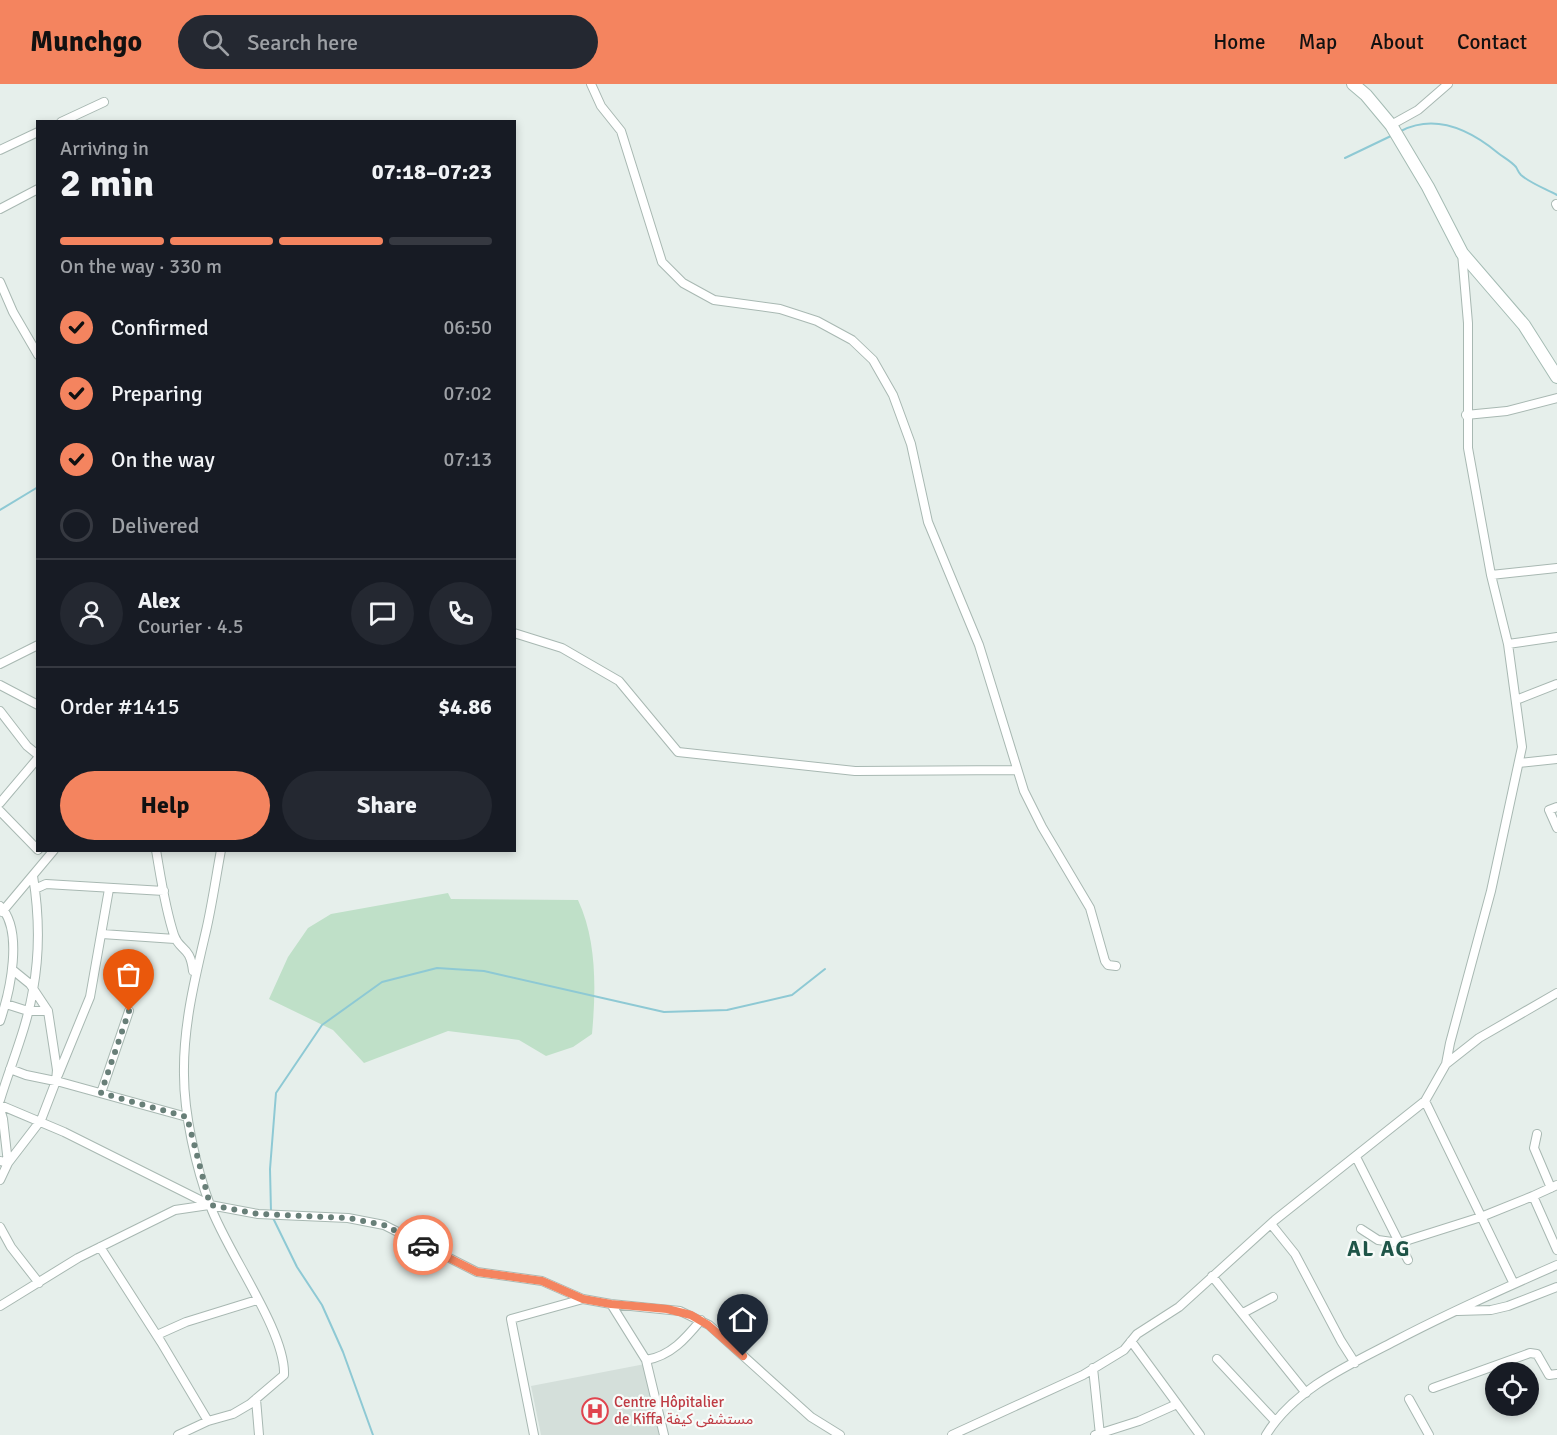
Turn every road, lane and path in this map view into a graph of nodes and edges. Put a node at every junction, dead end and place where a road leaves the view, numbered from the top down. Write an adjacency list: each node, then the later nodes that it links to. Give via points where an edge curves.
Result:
1 (591, 84): 34 (street, via 601,106 621,131 662,262 683,282 714,300 780,309 818,321 852,340 873,360 893,395 911,444 928,522 979,645)
2 (1353, 84): 6 (main road)
3 (1448, 84): 6 (street, via 1418,110)
4 (104, 102): 5 (street)
5 (65, 120)
6 (1390, 125): 11 (main road)
7 (36, 133): 8 (street)
8 (0, 150)
9 (36, 190): 10 (street)
10 (0, 209)
11 (1462, 253): 14 (main road, via 1524,326); 16 (street, via 1468,323)
12 (0, 282): 13 (street)
13 (36, 352)
14 (1557, 377)
15 (1557, 398): 16 (street, via 1507,411)
16 (1466, 416): 18 (street, via 1468,448)
17 (1557, 568): 18 (street)
18 (1491, 574): 21 (street)
19 (516, 634): 34 (street, via 562,648 619,681 678,753 855,771)
20 (1557, 637): 21 (street)
21 (1508, 644): 27 (street)
22 (36, 646): 24 (street)
23 (0, 654): 24 (street)
24 (2, 664)
25 (1557, 684): 27 (street)
26 (0, 685): 28 (street)
27 (1516, 700): 33 (street)
28 (36, 704)
29 (0, 711): 30 (street)
30 (36, 754)
31 (36, 758): 35 (street)
32 (1557, 759): 33 (street)
33 (1519, 763): 62 (street)
34 (1017, 770): 52 (street, via 1042,827 1090,908 1105,961)
35 (0, 803)
36 (1557, 807): 38 (street, via 1549,810)
37 (0, 811): 39 (street)
38 (1557, 828)
39 (36, 848)
40 (40, 852): 44 (street)
41 (52, 852): 44 (street)
42 (156, 852): 48 (street)
43 (221, 852): 54 (street)
44 (46, 860): 45 (street)
45 (33, 876): 47 (street); 49 (street)
46 (109, 889): 47 (street, via 46,884); 48 (street); 50 (street)
47 (35, 890): 55 (street, via 38,938)
48 (164, 891): 51 (street)
49 (1, 910): 53 (street, via 11,927)
50 (102, 934): 51 (street); 64 (street, via 90,997)
51 (175, 939): 54 (street, via 191,955)
52 (1116, 966)
53 (14, 971): 55 (street); 57 (street)
54 (194, 978): 69 (street, via 183,1074)
55 (34, 990): 58 (street); 59 (street)
56 (1557, 993): 62 (street, via 1479,1038)
57 (6, 1004): 58 (street); 61 (street)
58 (28, 1011): 59 (street); 63 (street)
59 (48, 1011): 64 (street)
60 (129, 1011): 65 (street)
61 (0, 1021)
62 (1446, 1064): 67 (street)
63 (10, 1069): 64 (street); 66 (street)
64 (56, 1081): 65 (street); 70 (street)
65 (101, 1093): 69 (street)
66 (0, 1100)
67 (1425, 1101): 72 (street); 78 (street)
68 (0, 1107): 70 (street); 73 (street)
69 (187, 1117): 77 (street)
70 (39, 1122): 73 (street); 77 (street)
71 (1537, 1134): 75 (street, via 1534,1148)
72 (1356, 1157): 79 (street); 82 (street)
73 (4, 1162): 74 (street)
74 (0, 1180)
75 (1554, 1186): 76 (street)
76 (1533, 1196): 78 (street); 84 (street)
77 (210, 1205): 83 (street, via 175,1210); 92 (street, via 258,1214 348,1218 384,1225 477,1272 542,1281); 93 (street)
78 (1481, 1218): 82 (street); 89 (street)
79 (1271, 1224): 87 (street); 103 (street, via 1295,1254)
80 (0, 1227): 88 (street)
81 (1362, 1229): 82 (street, via 1378,1240)
82 (1399, 1243): 85 (street)
83 (100, 1247): 88 (street); 99 (street)
84 (1557, 1250)
85 (1408, 1260)
86 (1557, 1265): 89 (street)
87 (1212, 1276): 97 (street); 100 (street)
88 (39, 1282): 95 (street)
89 (1514, 1284): 96 (street)
90 (1557, 1287): 96 (street, via 1491,1310)
91 (1273, 1297): 97 (street)
92 (583, 1299): 94 (street); 115 (street, via 511,1319)
93 (257, 1300): 99 (street); 108 (street, via 285,1361 284,1375)
94 (611, 1304): 98 (street, via 667,1309); 102 (street)
95 (0, 1306)
96 (1454, 1311): 103 (street)
97 (1243, 1313): 107 (street)
98 (701, 1320): 102 (street, via 673,1348); 117 (street, via 811,1416)
99 (157, 1335): 111 (street)
100 (1131, 1341): 104 (street, via 1124,1350); 110 (street)
101 (1217, 1359): 112 (street)
102 (646, 1360): 116 (street)
103 (1355, 1363): 107 (street)
104 (1093, 1368): 118 (street); 119 (street)
105 (1557, 1374): 106 (street, via 1549,1375 1537,1354 1530,1353)
106 (1433, 1388)
107 (1306, 1394): 112 (street)
108 (256, 1399): 111 (street, via 233,1414); 114 (street)
109 (1409, 1399): 122 (street)
110 (1177, 1404): 119 (street); 120 (street)
111 (208, 1421): 113 (street)
112 (1275, 1421): 121 (street)
113 (178, 1435)
114 (259, 1435)
115 (534, 1435)
116 (664, 1435)
117 (840, 1435)
118 (952, 1435)
119 (1098, 1435)
120 (1200, 1435)
121 (1266, 1435)
122 (1429, 1435)

